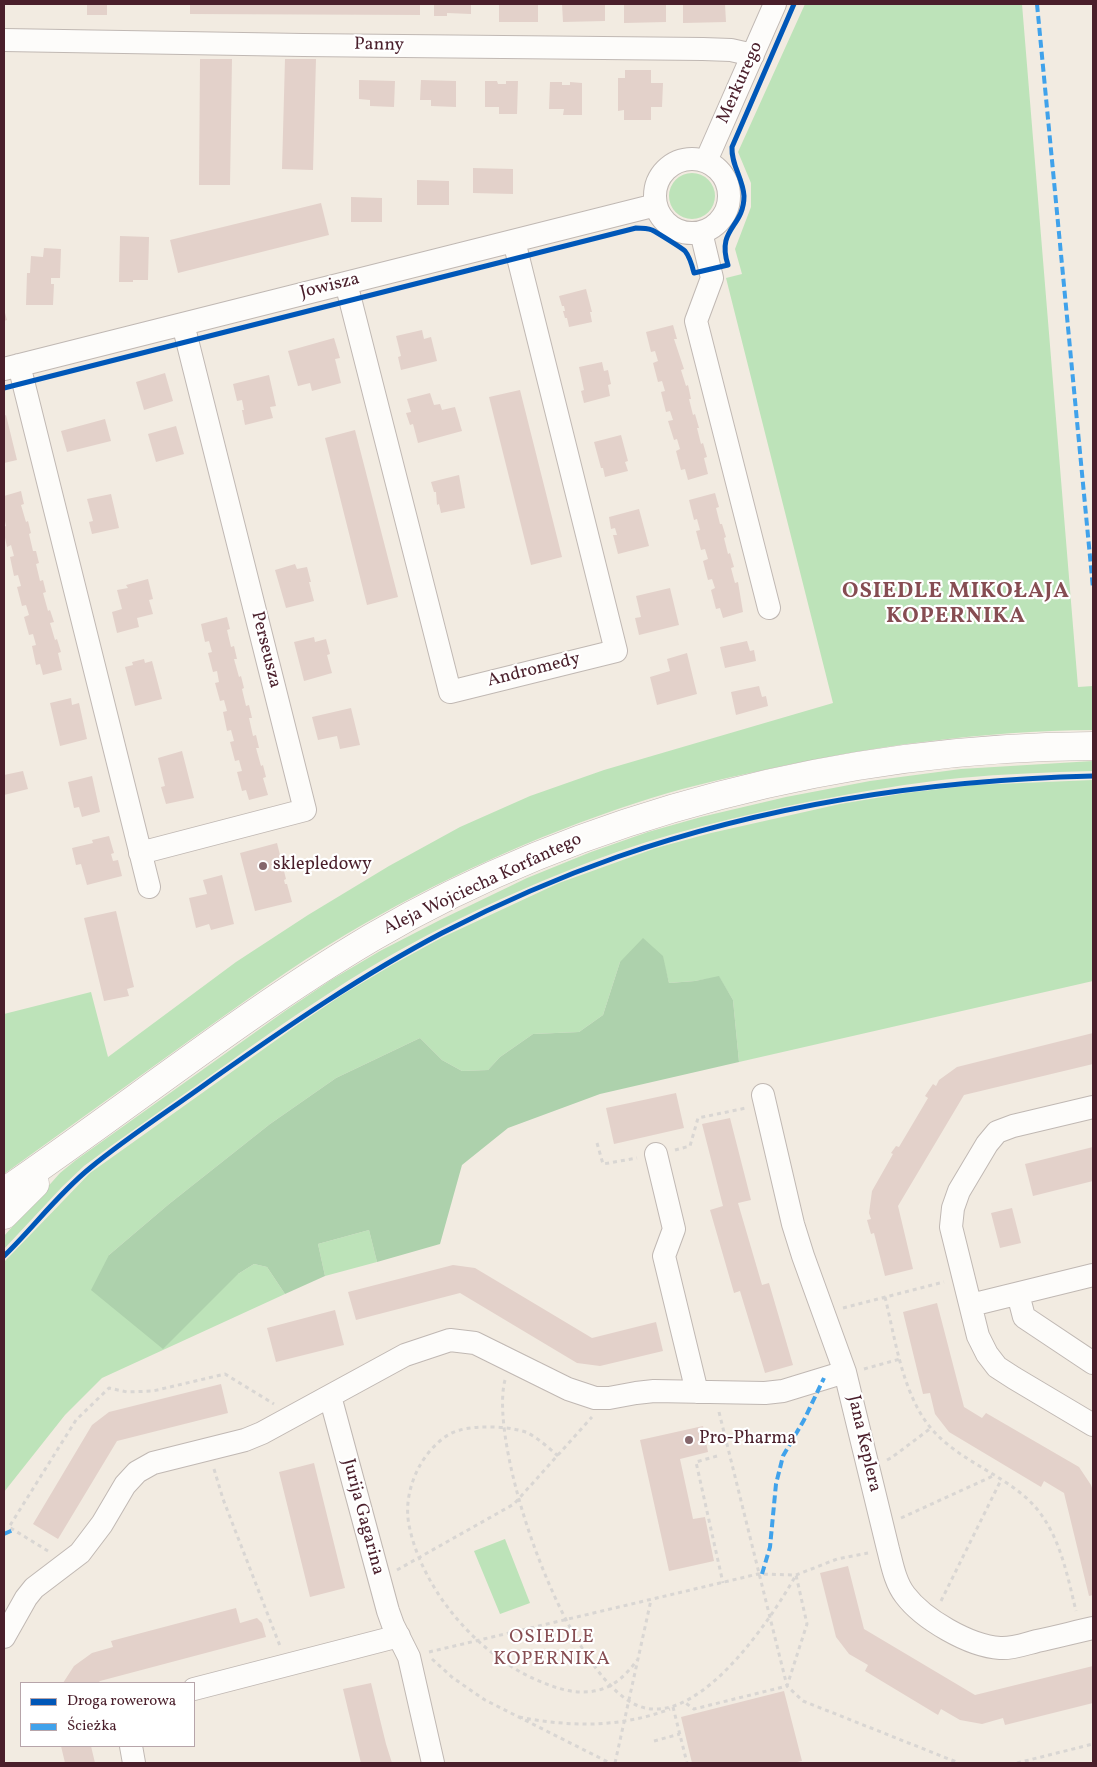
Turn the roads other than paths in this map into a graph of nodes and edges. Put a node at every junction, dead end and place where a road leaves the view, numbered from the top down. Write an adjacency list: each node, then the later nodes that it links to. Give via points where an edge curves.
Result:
1 (775, 4): 3 (street, Merkurego)
2 (4, 40): 3 (street, Panny, via 703,49 731,50)
3 (753, 56): 4 (street, Merkurego)
4 (706, 162): 5 (street, via 693,159 679,161 668,168 660,178); 6 (street, via 724,176 729,198 720,220)
5 (656, 205): 6 (street, via 668,224 678,230); 7 (street, Jowisza)
6 (701, 232): 11 (street, via 712,278 696,321)
7 (514, 240): 8 (street, Jowisza); 8 (street, Andromedy, via 616,652 450,692)
8 (346, 283): 9 (street, Jowisza)
9 (183, 324): 10 (street, Jowisza); 13 (street, Perseusza, via 305,810)
10 (11, 367): 13 (street)
11 (769, 608)
12 (1093, 746): 17 (main road, Aleja Wojciecha Korfantego, via 1020,748 921,757 808,776 658,813 567,844 433,905 349,951 292,987)
13 (140, 853): 14 (street)
14 (149, 888)
15 (764, 1101): 25 (street, Jana Keplera, via 793,1224)
16 (1093, 1107): 23 (street, via 1013,1126 997,1132 987,1144 959,1191 951,1227)
17 (77, 1142): 19 (main road, Aleja Wojciecha Korfantego); 20 (main road, Aleja Wojciecha Korfantego)
18 (656, 1154): 26 (street, via 674,1229 664,1256)
19 (4, 1192)
20 (4, 1215)
21 (1093, 1275): 22 (street)
22 (1018, 1294): 23 (street); 24 (street, via 1024,1317)
23 (971, 1305): 28 (street, via 978,1336 997,1367)
24 (1093, 1363)
25 (846, 1373): 26 (street, via 783,1391); 29 (street, Jana Keplera, via 895,1575 904,1594 918,1609 972,1641 1001,1648)
26 (706, 1392): 27 (street, via 654,1391 595,1398 568,1390 475,1343 450,1340 405,1355)
27 (330, 1396): 30 (street, Jurija Gagarina, via 379,1580); 31 (street, via 245,1440 153,1463 137,1472 80,1553 34,1588)
28 (1093, 1425)
29 (1087, 1629)
30 (399, 1636): 32 (street); 35 (street, Jurija Gagarina, via 409,1657)
31 (4, 1637)
32 (195, 1689)
33 (130, 1747): 34 (street)
34 (134, 1763)
35 (433, 1763)

